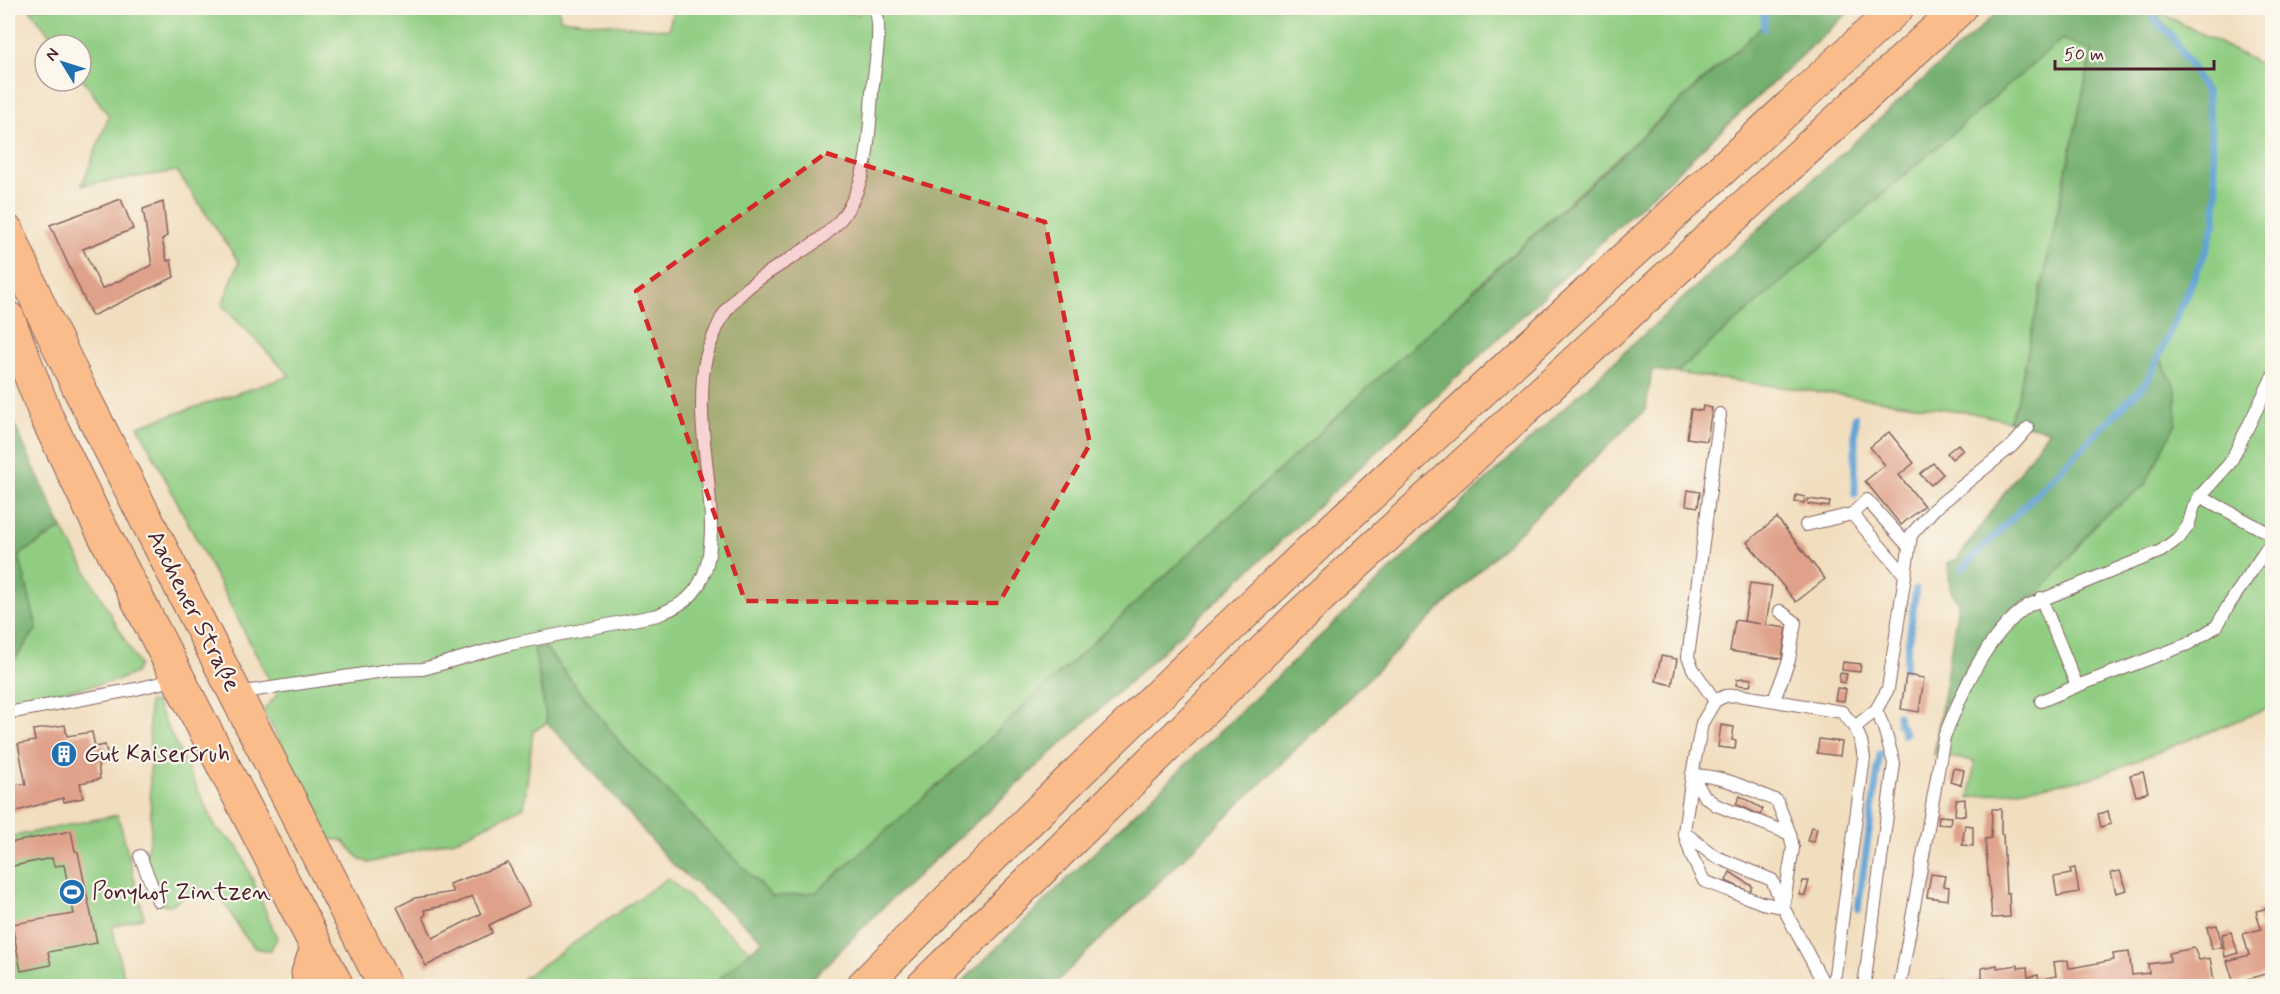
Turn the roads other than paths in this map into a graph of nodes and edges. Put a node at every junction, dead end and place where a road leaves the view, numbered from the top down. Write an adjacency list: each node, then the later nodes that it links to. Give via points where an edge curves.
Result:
1 (875, 8): 20 (lane, via 877,42 868,148 859,185 845,214 831,230 745,289 719,322 705,359 702,408 710,553 704,576 692,594 677,607 658,615 523,642 423,669 390,670)
2 (1897, 8): 38 (main road, via 1272,585)
3 (1960, 8): 34 (main road, via 1295,620)
4 (8, 232): 20 (main road, Aachener Straße, via 80,390)
5 (8, 318): 18 (main road, Aachener Straße, via 47,418)
6 (2272, 378): 9 (lane, via 2230,463)
7 (1720, 414): 21 (lane, via 1688,657)
8 (2028, 428): 14 (lane, via 2012,446 1934,509 1911,535)
9 (2200, 496): 12 (lane); 16 (lane, via 2188,526 2168,548)
10 (1852, 514): 11 (lane); 14 (lane, via 1867,500); 15 (lane)
11 (1806, 525)
12 (2272, 535)
13 (2272, 541): 19 (lane, via 2217,626 2188,644)
14 (1909, 547): 15 (lane)
15 (1905, 574): 24 (lane, via 1888,690)
16 (2041, 598): 19 (lane); 42 (lane, via 2016,614 2000,632 1970,679 1944,737)
17 (1780, 611): 22 (lane, via 1795,622 1789,660)
18 (179, 678): 20 (main road); 25 (lane); 33 (main road, Aachener Straße)
19 (2077, 686): 23 (lane)
20 (236, 693): 37 (main road, Aachener Straße)
21 (1715, 700): 22 (lane, via 1738,695); 27 (lane, via 1702,723)
22 (1774, 700): 26 (lane, via 1842,712)
23 (2041, 701)
24 (1876, 710): 26 (lane); 41 (lane, via 1894,763)
25 (8, 713)
26 (1855, 727): 40 (lane, via 1864,758 1835,974)
27 (1692, 776): 28 (lane); 29 (lane, via 1704,796 1716,805); 29 (lane, via 1726,780 1777,801)
28 (1684, 832): 32 (lane, via 1714,856 1772,880); 32 (lane, via 1704,881)
29 (1790, 834): 32 (lane, via 1793,848)
30 (140, 856): 31 (lane)
31 (158, 901)
32 (1784, 908): 39 (lane)
33 (317, 948): 35 (main road, via 308,973); 36 (main road, Aachener Straße)
34 (931, 978)
35 (310, 987)
36 (337, 987)
37 (386, 987)
38 (863, 987)
39 (1825, 987)
40 (1830, 987)
41 (1864, 987)
42 (1900, 987)

